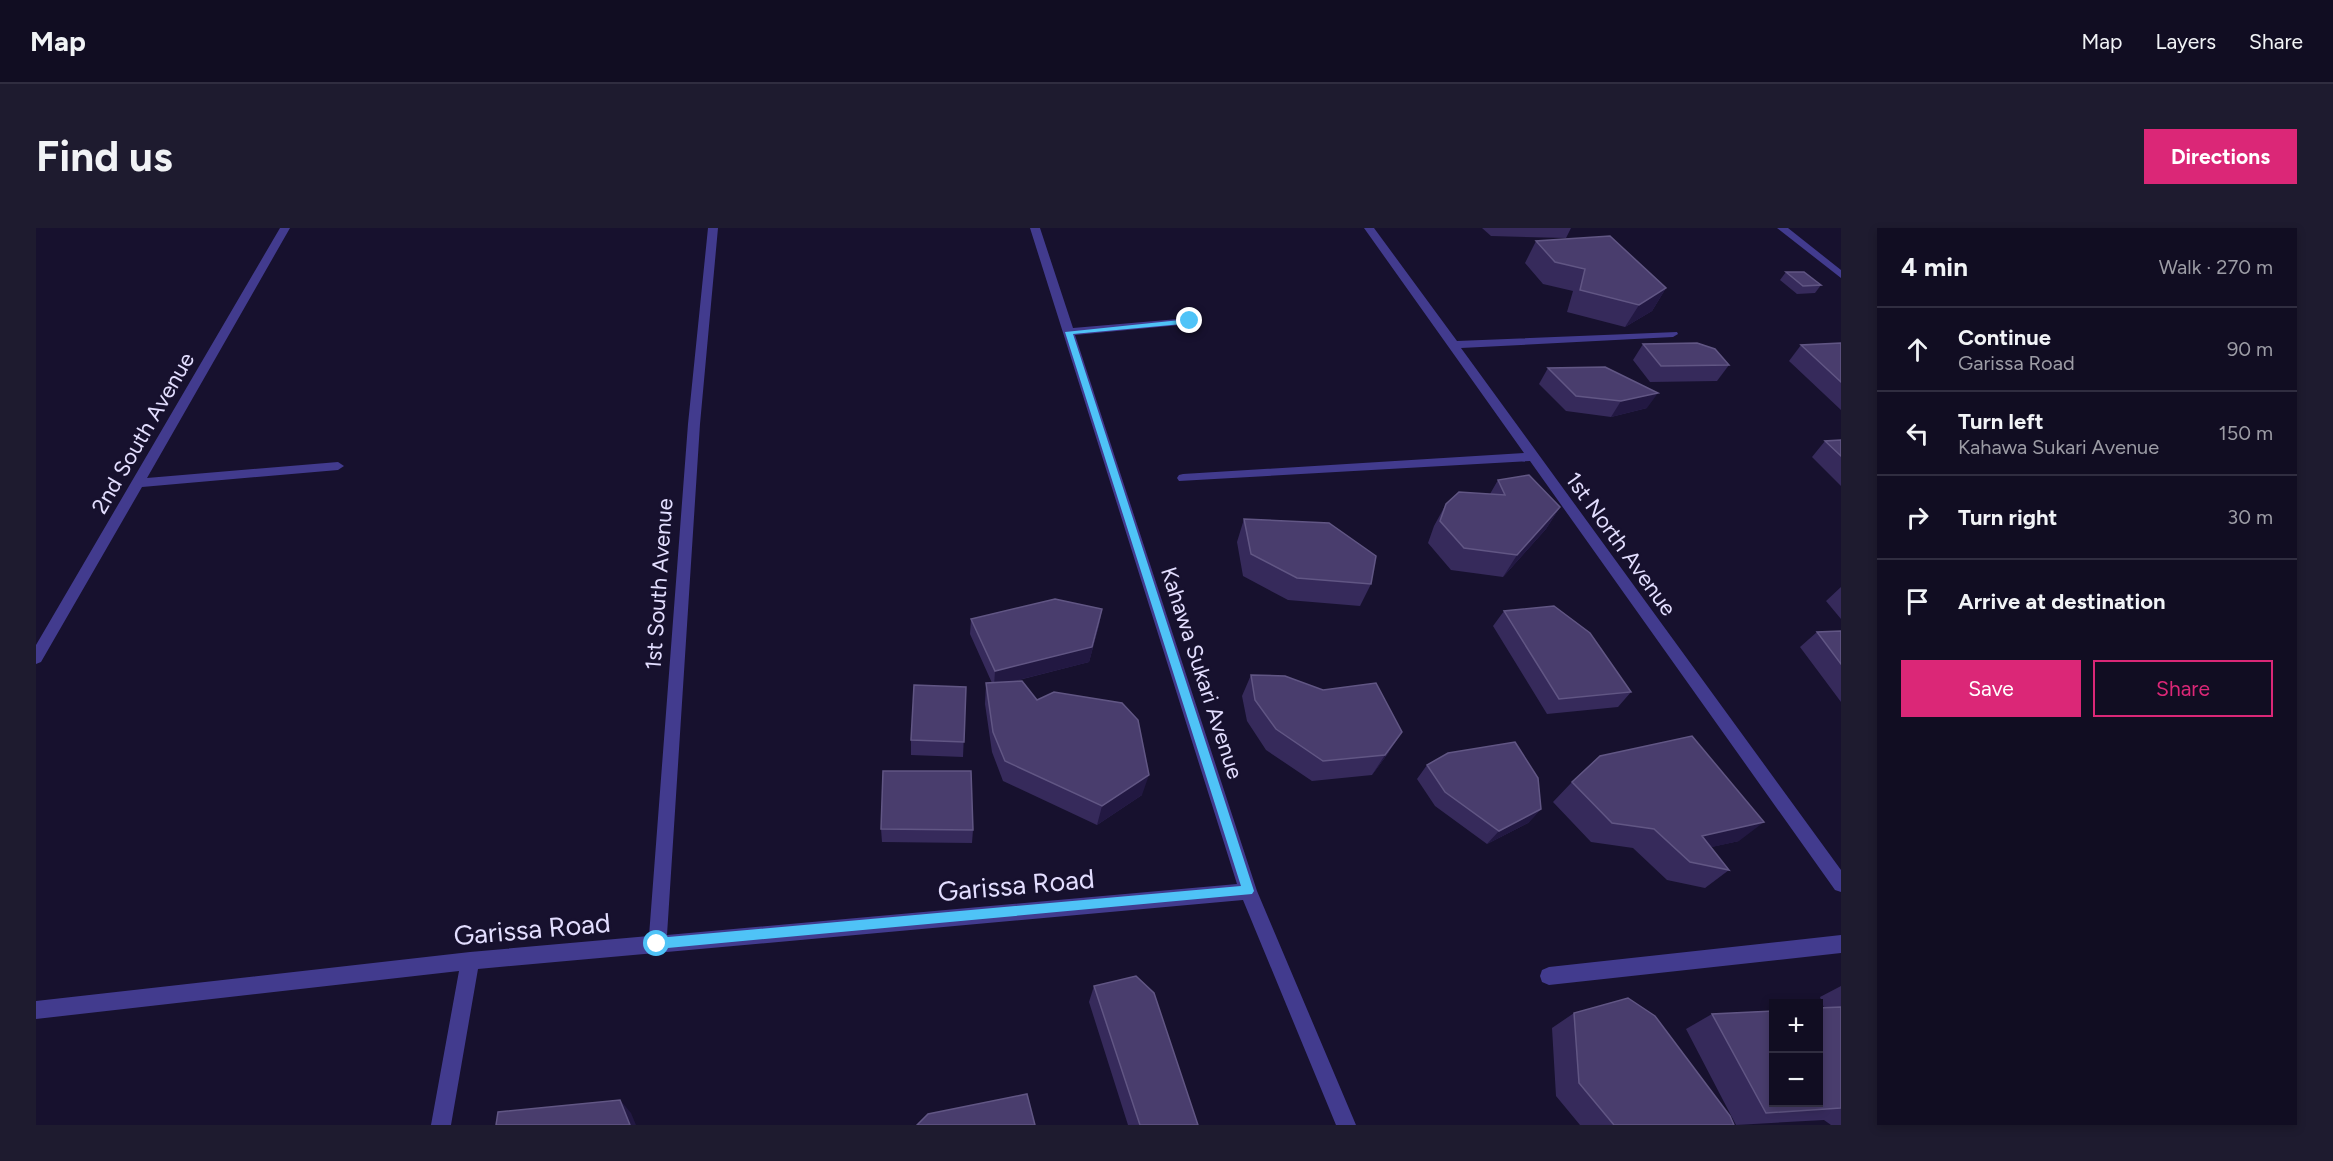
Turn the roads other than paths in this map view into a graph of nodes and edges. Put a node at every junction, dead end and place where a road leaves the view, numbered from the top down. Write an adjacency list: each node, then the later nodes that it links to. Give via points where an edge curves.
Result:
1 (285, 228): 14 (street, 2nd South Avenue)
2 (713, 228): 18 (street, 1st South Avenue, via 694,424)
3 (1035, 228): 8 (street, Kahawa Sukari Avenue)
4 (1369, 228): 10 (street, 1st North Avenue)
5 (1782, 228): 6 (street)
6 (1841, 275)
7 (1190, 321): 8 (street)
8 (1069, 332): 17 (street, Kahawa Sukari Avenue)
9 (1673, 334): 10 (street)
10 (1453, 345): 11 (street, 1st North Avenue)
11 (1532, 457): 13 (street); 16 (street, 1st North Avenue)
12 (338, 466): 14 (street)
13 (1183, 478)
14 (138, 483): 15 (street, 2nd South Avenue)
15 (36, 658)
16 (1841, 884)
17 (1248, 891): 18 (street, Garissa Road); 24 (street, Kahawa Sukari Avenue)
18 (657, 944): 20 (street, Garissa Road)
19 (1841, 944): 21 (street)
20 (470, 961): 22 (street, Garissa Road); 23 (street)
21 (1549, 976)
22 (36, 1010)
23 (441, 1125)
24 (1346, 1125)

